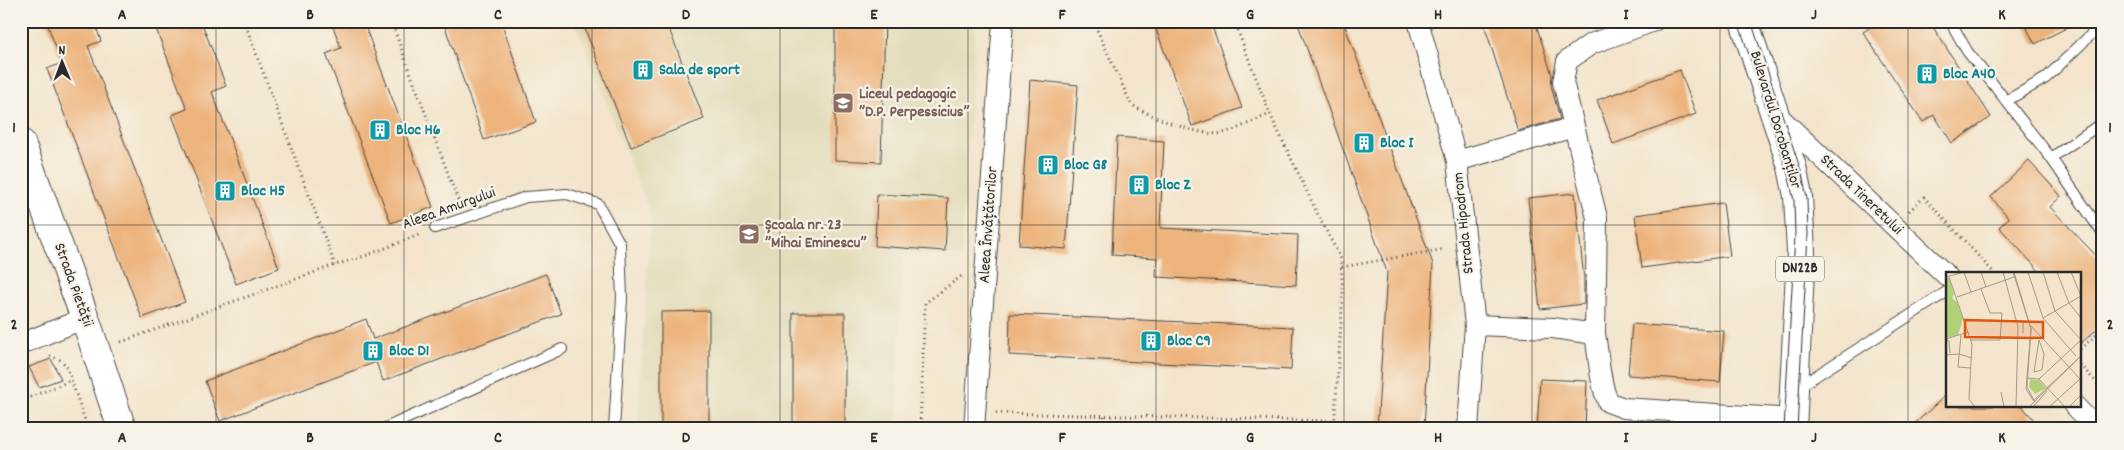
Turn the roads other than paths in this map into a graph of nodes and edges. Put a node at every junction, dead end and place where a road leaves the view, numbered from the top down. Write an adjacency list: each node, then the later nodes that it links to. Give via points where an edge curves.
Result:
1 (1003, 21): 24 (street, Aleea Învățătorilor)
2 (1418, 21): 13 (street, Strada Hipodrom)
3 (1654, 21): 10 (street, via 1591,44 1568,61 1563,82)
4 (1744, 21): 8 (main road, Bulevardul Dorobanților / DN22B)
5 (1950, 21): 7 (lane, via 1966,51)
6 (2103, 23): 7 (lane, via 2046,78)
7 (2006, 101): 12 (lane)
8 (1775, 113): 16 (street, Strada Tineretului); 23 (main road, Bulevardul Dorobanților / DN22B, via 1792,167 1801,220)
9 (2103, 127): 12 (lane, via 2096,127)
10 (1574, 128): 13 (street); 20 (street, via 1598,218)
11 (21, 143): 18 (main road, Strada Pietății)
12 (2051, 158): 15 (lane)
13 (1457, 161): 19 (street, Strada Hipodrom)
14 (435, 228): 28 (lane, Aleea Amurgului, via 526,197 567,194 598,204 620,244 622,298)
15 (2103, 234)
16 (1946, 275)
17 (1946, 292): 23 (lane)
18 (85, 318): 21 (street); 26 (main road, Strada Pietății)
19 (1475, 325): 20 (street, via 1553,328); 29 (street, Strada Hipodrom)
20 (1595, 334): 25 (street, via 1601,386 1608,402 1624,408)
21 (21, 344)
22 (562, 349): 27 (lane)
23 (1794, 389): 25 (main road, Bulevardul Dorobanților / DN22B)
24 (974, 421)
25 (1792, 424)
26 (122, 429)
27 (383, 429)
28 (614, 429)
29 (1468, 429)

